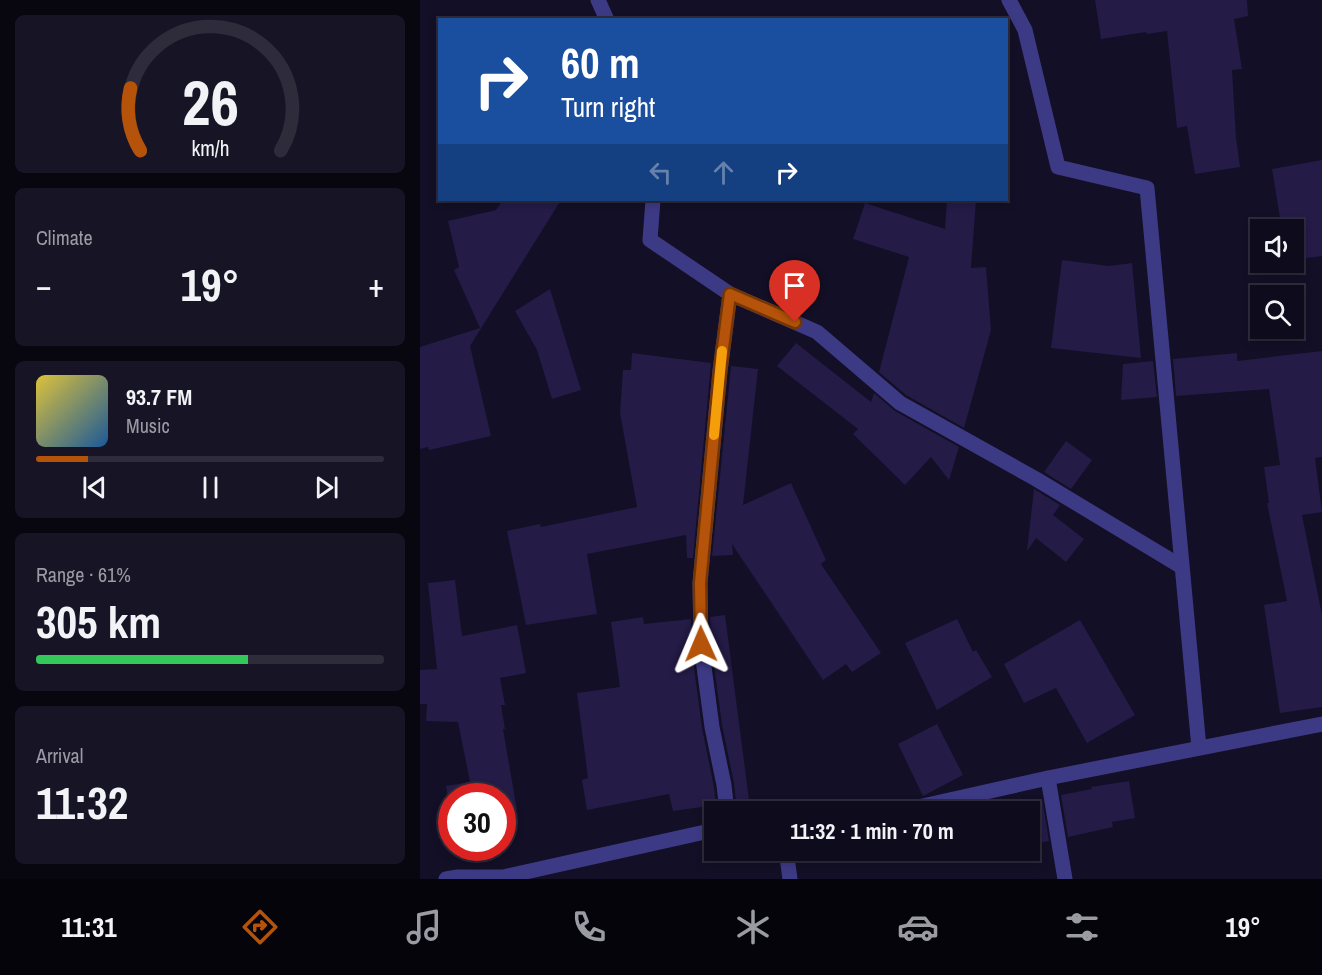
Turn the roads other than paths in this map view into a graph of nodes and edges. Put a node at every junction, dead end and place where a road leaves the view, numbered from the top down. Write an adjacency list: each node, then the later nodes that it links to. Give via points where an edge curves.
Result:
1 (598, 0): 3 (street)
2 (1010, 0): 6 (street, via 1025,30 1058,167 1147,188)
3 (605, 18)
4 (653, 201): 5 (street, via 650,240)
5 (730, 294): 6 (street, via 817,332 900,403); 10 (street, via 700,583 701,644)
6 (1182, 567): 8 (street)
7 (1322, 724): 8 (street)
8 (1199, 748): 9 (street)
9 (1048, 778): 11 (street); 17 (street)
10 (726, 801)
11 (945, 801)
12 (704, 832): 14 (street)
13 (788, 861): 16 (street)
14 (503, 878): 15 (street)
15 (446, 879)
16 (790, 879)
17 (1065, 879)

